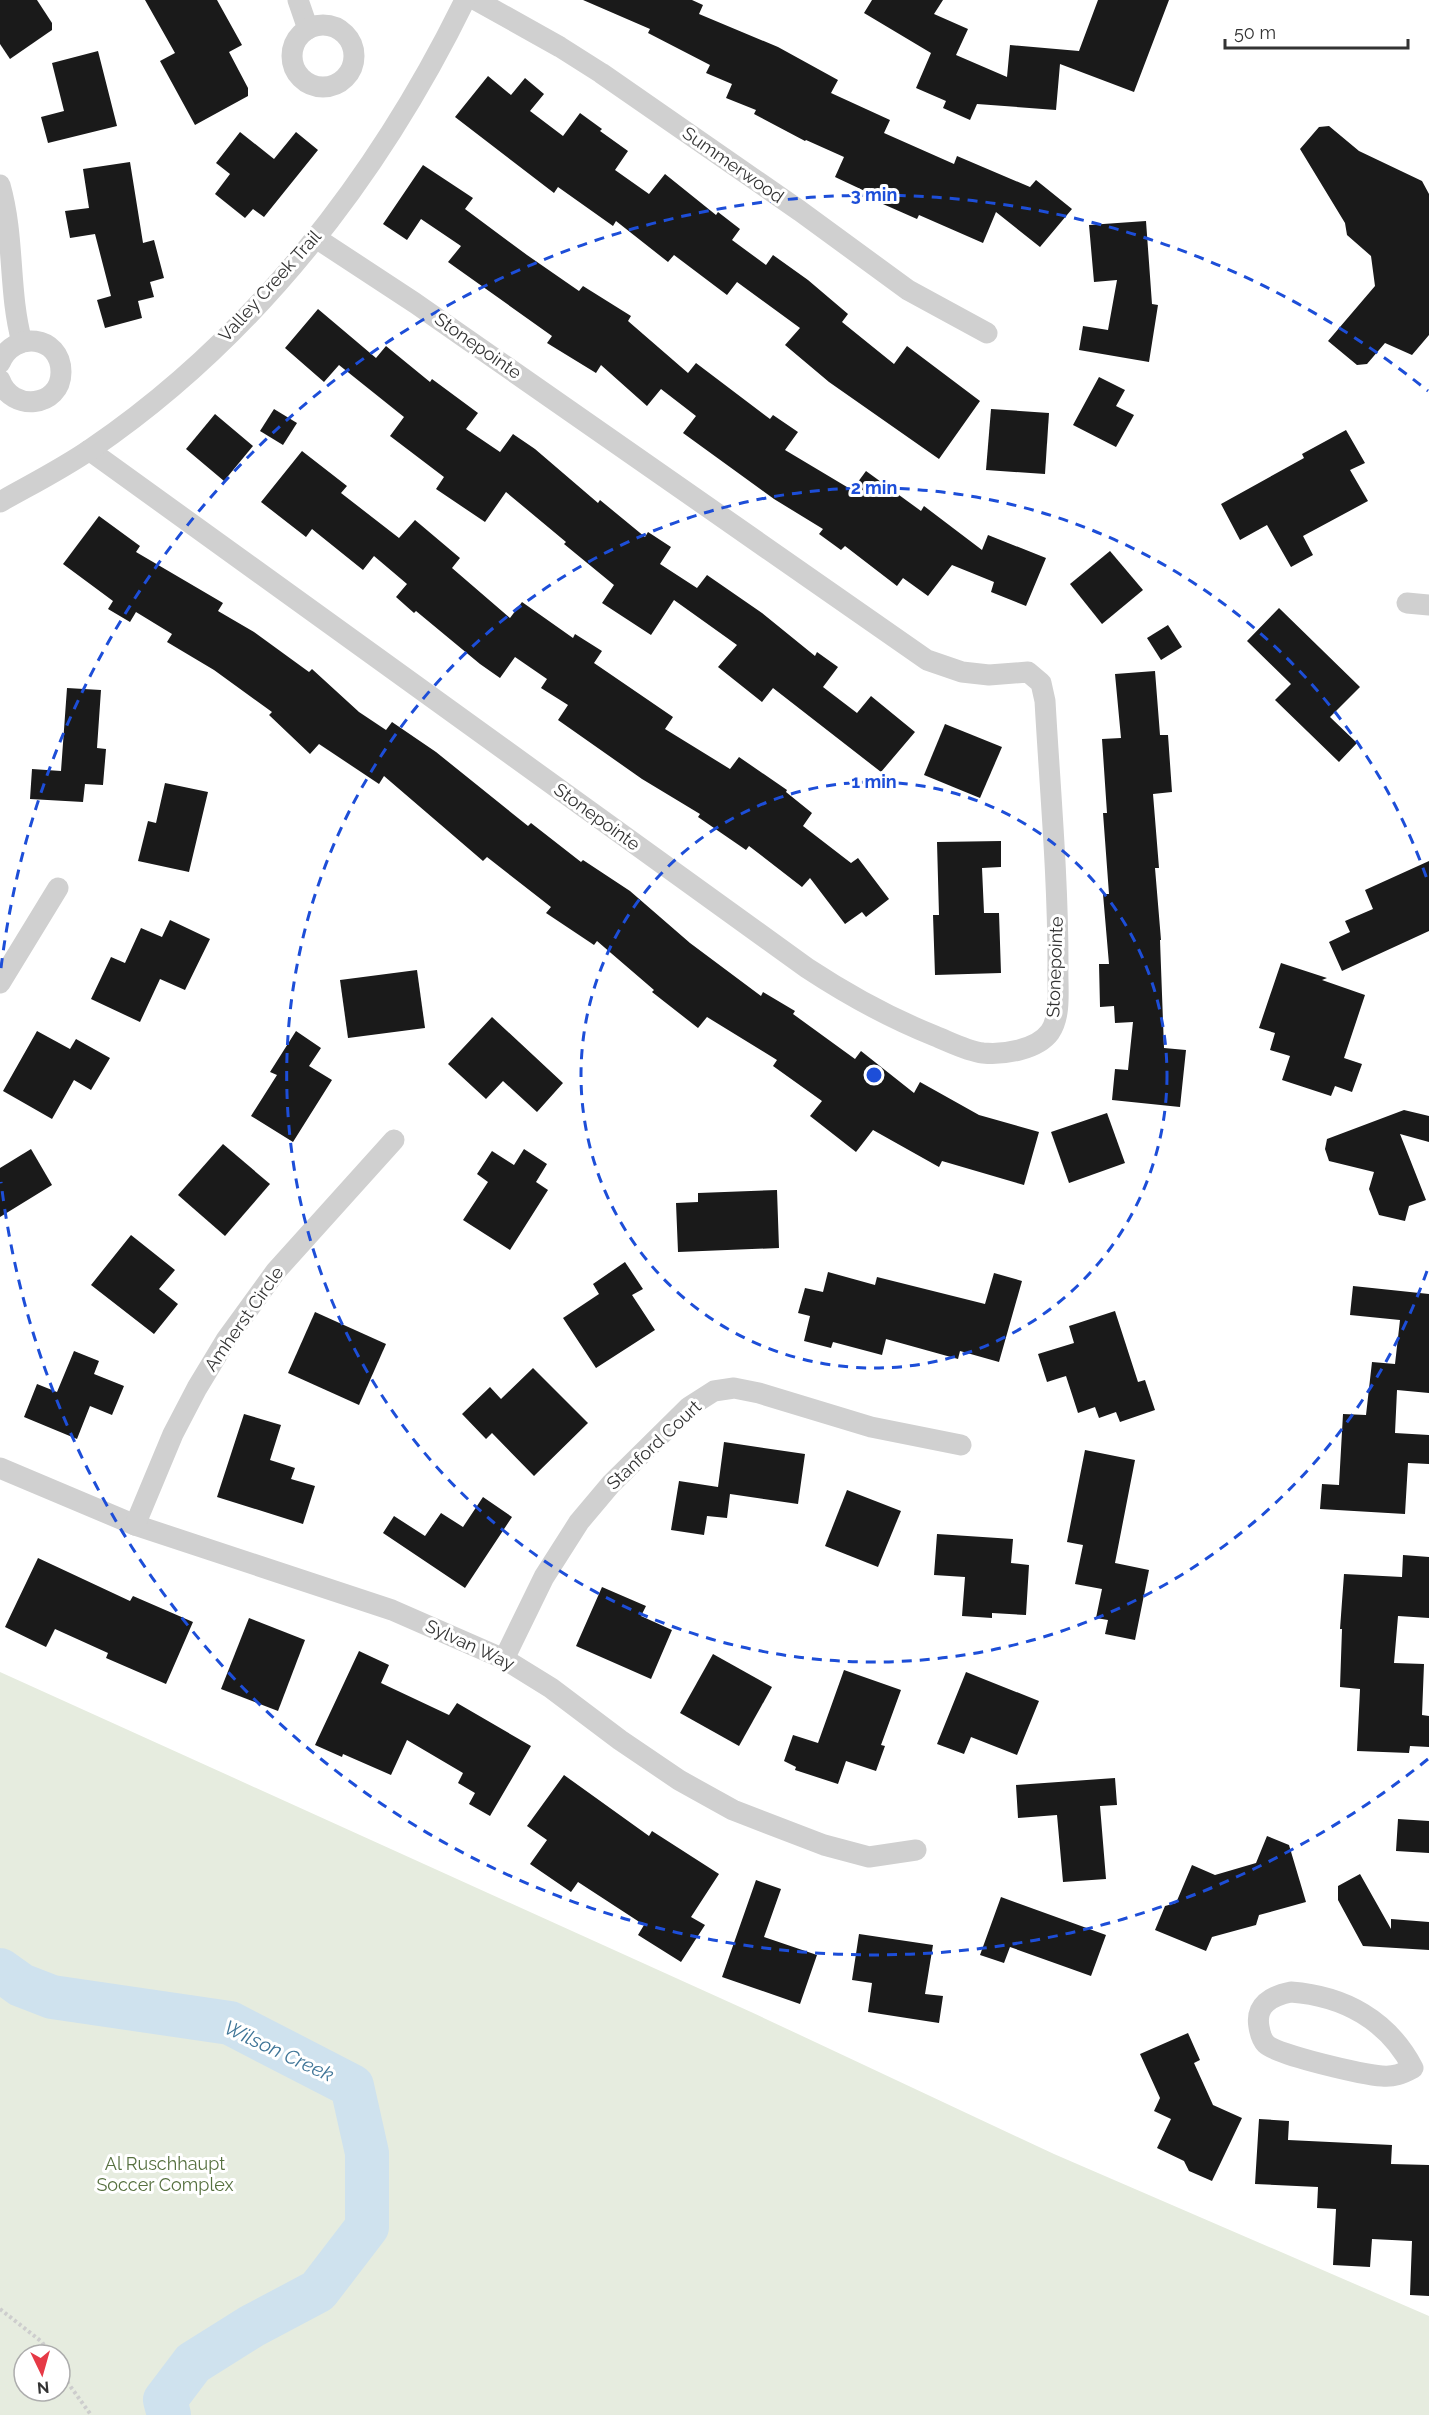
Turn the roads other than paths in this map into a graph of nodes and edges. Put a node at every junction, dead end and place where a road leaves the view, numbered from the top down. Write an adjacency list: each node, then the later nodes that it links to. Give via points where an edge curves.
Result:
1 (298, 0): 4 (street)
2 (465, 0): 6 (street, Valley Creek Trail, via 397,125)
3 (476, 0): 7 (street, Summerwood, via 601,73 908,290)
4 (308, 29)
5 (0, 185): 8 (street, via 8,222)
6 (316, 238): 11 (street, Valley Creek Trail, via 223,340 133,419); 11 (street, Stonepointe, via 927,660 962,672 1029,672 1041,683 1058,921 1056,1019 1049,1033 1022,1050 983,1053 903,1023 850,996)
7 (987, 333)
8 (21, 342): 9 (street, via 8,349); 10 (street, via 37,341 55,353 61,373 57,388 45,399 24,402 9,395)
9 (0, 363)
10 (0, 380)
11 (89, 450): 12 (street, Valley Creek Trail)
12 (0, 502)
13 (1407, 603): 14 (street)
14 (1429, 605)
15 (58, 888): 16 (street)
16 (0, 983)
17 (394, 1140): 20 (street, Amherst Circle, via 276,1271 226,1340 173,1434)
18 (962, 1445): 21 (street, Stanford Court, via 871,1427 759,1393 734,1388 714,1391 689,1407 611,1484 579,1522 544,1577)
19 (0, 1468): 20 (street, Sylvan Way)
20 (135, 1525): 21 (street, Sylvan Way, via 392,1610)
21 (504, 1659): 22 (street, Sylvan Way, via 679,1780 733,1810 824,1845 869,1857)
22 (916, 1850)
23 (1421, 2071): 23 (street, via 1382,2076 1283,2053 1267,2046 1257,2017 1274,1995 1291,1992 1345,2003 1383,2028)

